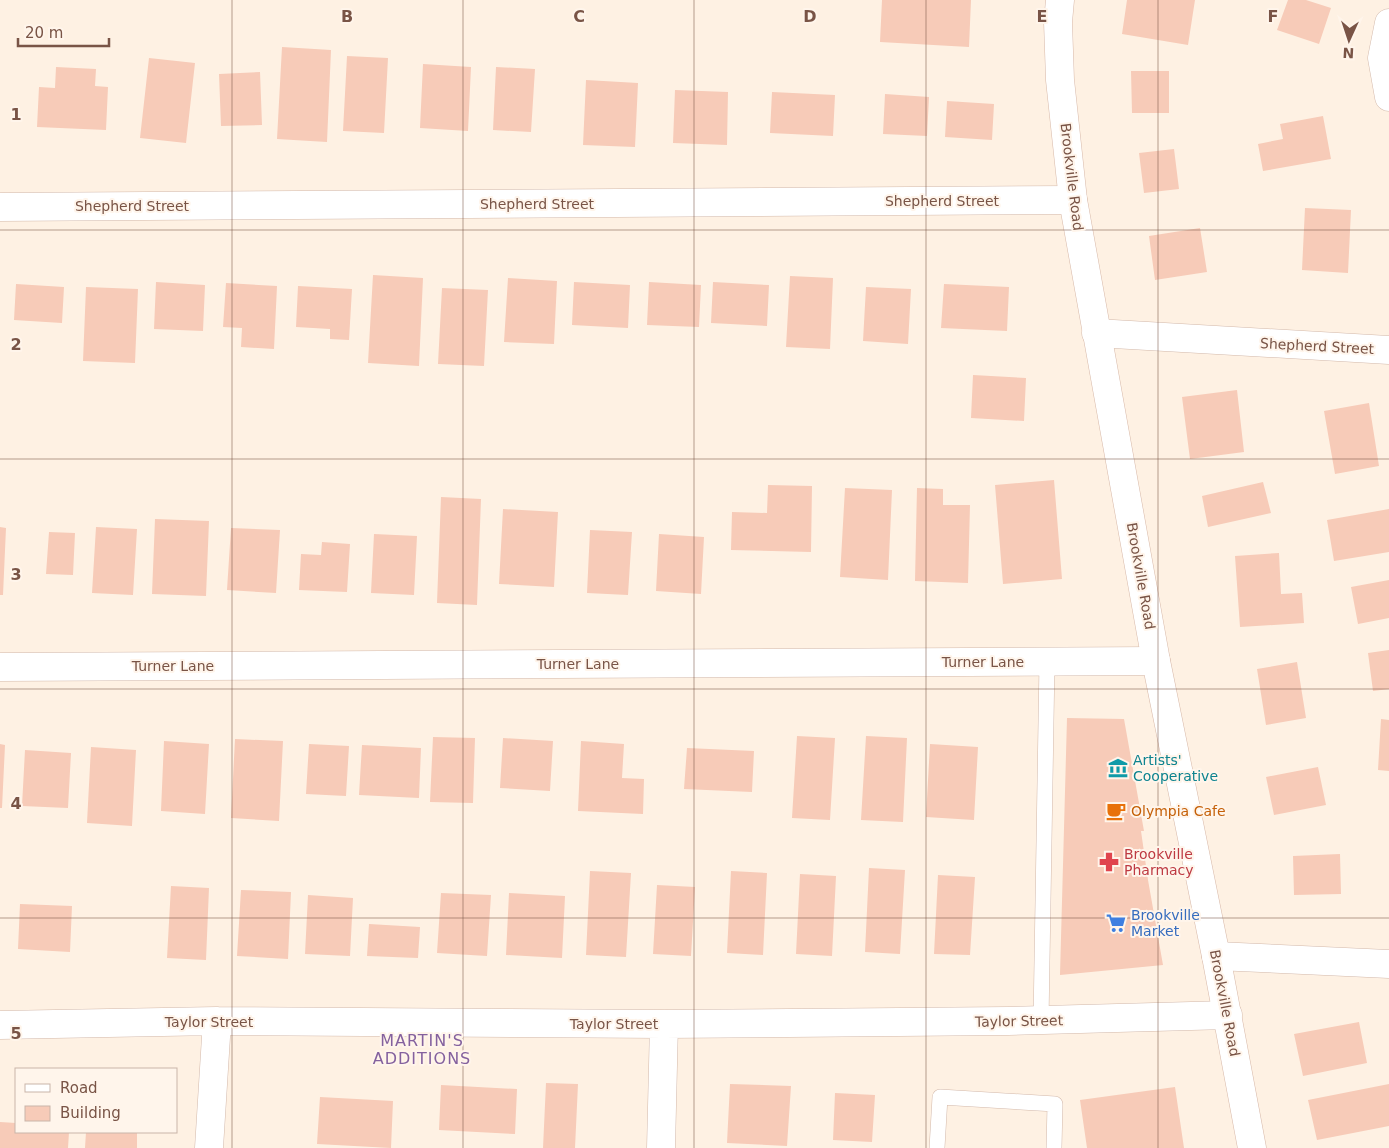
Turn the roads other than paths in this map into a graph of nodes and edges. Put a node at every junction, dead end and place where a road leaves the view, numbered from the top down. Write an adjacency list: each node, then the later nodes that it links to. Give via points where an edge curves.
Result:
1 (1060, 0): 4 (street, Brookville Road, via 1060,80)
2 (1389, 23): 3 (street, via 1382,58)
3 (1389, 97)
4 (1073, 200): 5 (street, Shepherd Street); 6 (street, Brookville Road)
5 (0, 207)
6 (1096, 333): 7 (street, Shepherd Street); 8 (street, Brookville Road)
7 (1389, 350)
8 (1156, 661): 9 (street, Turner Lane); 11 (street, Brookville Road)
9 (1047, 662): 10 (street, Turner Lane); 15 (lane)
10 (0, 667)
11 (1216, 956): 12 (street); 13 (street, Brookville Road)
12 (1389, 964)
13 (1228, 1015): 15 (street, Taylor Street); 22 (street, Brookville Road)
14 (218, 1021): 16 (street, Taylor Street); 17 (street, Taylor Street); 18 (street)
15 (1041, 1021): 16 (street, Taylor Street)
16 (664, 1024): 19 (street)
17 (0, 1025)
18 (209, 1148)
19 (660, 1148)
20 (937, 1148): 21 (lane, via 940,1097 1055,1104)
21 (1054, 1148)
22 (1252, 1148)

